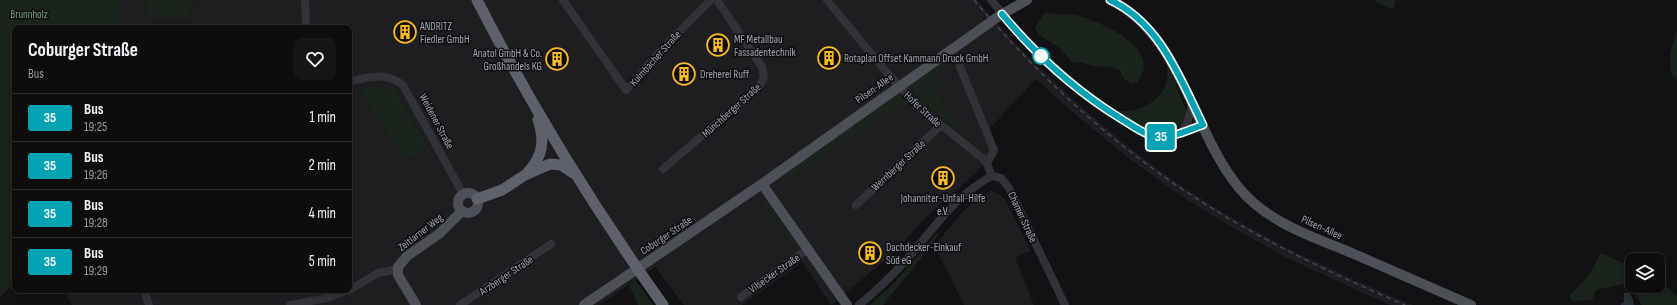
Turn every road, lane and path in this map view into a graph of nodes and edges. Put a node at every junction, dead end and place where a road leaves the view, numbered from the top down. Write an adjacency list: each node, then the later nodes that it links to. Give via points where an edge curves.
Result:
1 (305, 0): 10 (street)
2 (477, 0): 13 (highway)
3 (563, 0): 4 (street, Kulmbacher Straße, via 626,90 678,32)
4 (711, 0)
5 (717, 0): 19 (street, Münchberger Straße, via 762,67 764,78 758,88)
6 (827, 0): 16 (street, Hofer Straße, via 888,74)
7 (991, 0): 17 (street, via 1041,56 1102,106 1134,127 1154,136)
8 (1027, 0): 23 (main road, Pilsen-Allee, via 972,34)
9 (1110, 0): 14 (main road, Pilsen-Allee, via 1132,13 1152,32)
10 (306, 25)
11 (960, 68): 18 (street, via 994,150)
12 (352, 80): 24 (street, Weidener Straße, via 385,76 403,85)
13 (528, 94): 20 (highway, via 541,130 543,146 536,162); 22 (highway)
14 (1192, 104): 15 (main road, Pilsen-Allee); 17 (street, via 1188,121)
15 (1203, 125): 17 (street); 45 (main road, Pilsen-Allee, via 1239,188 1273,217)
16 (940, 126): 18 (street, Hofer Straße); 26 (street, Wernberger Straße)
17 (1181, 133)
18 (987, 164): 21 (street, Hofer Straße)
19 (663, 170)
20 (525, 175): 22 (highway, via 542,166 556,164 567,168); 25 (highway, via 502,190)
21 (992, 176): 43 (street, via 954,204 905,262); 44 (street, Chamer Straße, via 1001,178 1009,188)
22 (578, 178): 41 (highway)
23 (762, 184): 29 (main road); 40 (main road, Coburger Straße)
24 (463, 194): 25 (main road, via 472,194); 27 (main road, via 458,204)
25 (477, 199): 27 (main road, via 477,206 473,211)
26 (856, 204)
27 (462, 211): 30 (main road, Zeitlarner Weg, via 439,234 407,256 400,263)
28 (551, 244): 39 (street, Arzberger Straße)
29 (808, 249): 34 (street, Vilsecker Straße); 42 (main road)
30 (398, 270): 31 (street, via 378,273); 38 (main road, via 398,275)
31 (352, 288)
32 (145, 293): 36 (street)
33 (344, 293): 35 (street)
34 (741, 297)
35 (328, 302): 37 (street)
36 (149, 305)
37 (290, 305)
38 (416, 305)
39 (460, 305)
40 (584, 305)
41 (663, 305)
42 (847, 305)
43 (860, 305)
44 (1064, 305)
45 (1471, 305)

